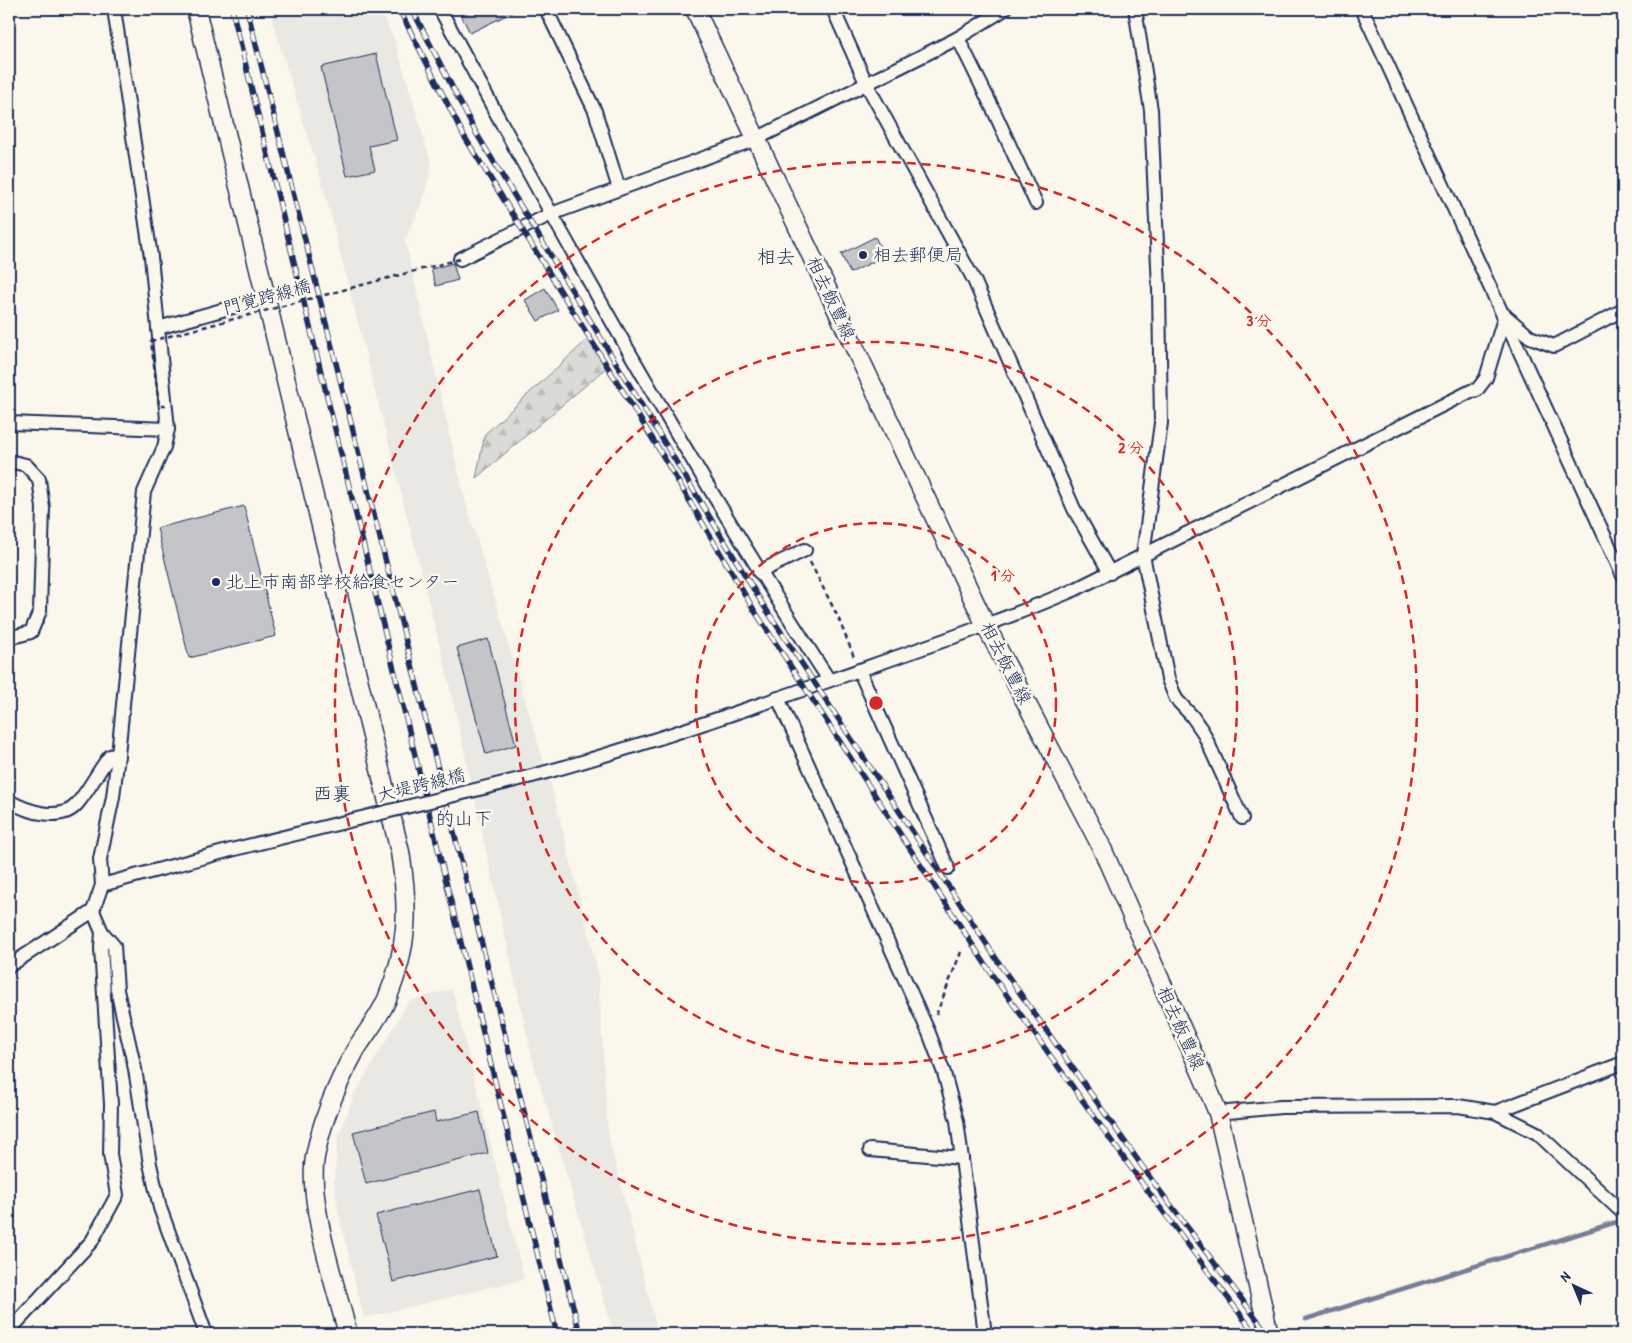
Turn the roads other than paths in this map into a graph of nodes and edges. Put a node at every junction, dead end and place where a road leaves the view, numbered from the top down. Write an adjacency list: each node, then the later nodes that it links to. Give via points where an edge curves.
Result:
1 (114, 9): 20 (street, via 150,248)
2 (196, 9): 17 (main road)
3 (440, 9): 15 (street)
4 (546, 9): 13 (street, via 594,111)
5 (696, 9): 12 (main road, 相去飯豊線)
6 (833, 9): 11 (street)
7 (1005, 9): 10 (street)
8 (1135, 9): 25 (street, via 1151,110 1161,423)
9 (1362, 9): 19 (street)
10 (958, 38): 11 (street); 14 (street)
11 (867, 85): 12 (street); 27 (street, via 974,280 1074,509)
12 (756, 139): 13 (street); 29 (main road, 相去飯豊線)
13 (619, 190): 15 (street)
14 (1036, 204)
15 (551, 214): 16 (street); 26 (street, via 636,366)
16 (460, 259)
17 (266, 298): 20 (street); 51 (main road, via 407,892 406,927 399,965 386,1001 355,1052 329,1106 315,1158 316,1203)
18 (1623, 310): 19 (street, via 1554,346 1530,337)
19 (1505, 315): 25 (street, 大堤跨線橋, via 1486,378 1477,390); 28 (street)
20 (158, 328): 22 (street)
21 (9, 423): 22 (street)
22 (168, 429): 34 (street, via 164,447 144,492)
23 (9, 462): 30 (street, via 26,465 39,479 43,508 40,611 31,632)
24 (804, 550): 26 (street)
25 (1143, 555): 27 (street, 大堤跨線橋); 36 (street, via 1168,679 1176,699 1202,732)
26 (759, 572): 32 (street)
27 (1110, 573): 29 (street, 大堤跨線橋)
28 (1623, 576)
29 (986, 626): 31 (street, 大堤跨線橋); 44 (main road, 相去飯豊線, via 1100,844)
30 (9, 638)
31 (859, 670): 32 (street, 大堤跨線橋); 37 (street)
32 (830, 680): 33 (street, 大堤跨線橋)
33 (778, 698): 38 (street, 大堤跨線橋, bridge, via 607,756); 46 (street, via 929,1033 944,1074)
34 (118, 755): 35 (street, via 110,756 76,805 63,813 20,808); 38 (street, via 100,859)
35 (9, 801)
36 (1242, 818)
37 (948, 868)
38 (102, 885): 39 (street)
39 (93, 911): 40 (street); 41 (street)
40 (102, 932): 49 (street, via 111,1104 110,1154 117,1194 92,1242); 50 (street, via 114,946 117,990 160,1208)
41 (9, 966)
42 (1623, 1063): 43 (street)
43 (1495, 1112): 44 (street, via 1439,1106 1280,1107); 47 (street, via 1537,1133)
44 (1218, 1113): 53 (main road, 相去飯豊線)
45 (870, 1150): 46 (street)
46 (962, 1158): 52 (street)
47 (1622, 1212)
48 (9, 1312): 49 (street)
49 (13, 1326)
50 (206, 1334)
51 (348, 1334)
52 (985, 1334)
53 (1269, 1334)

